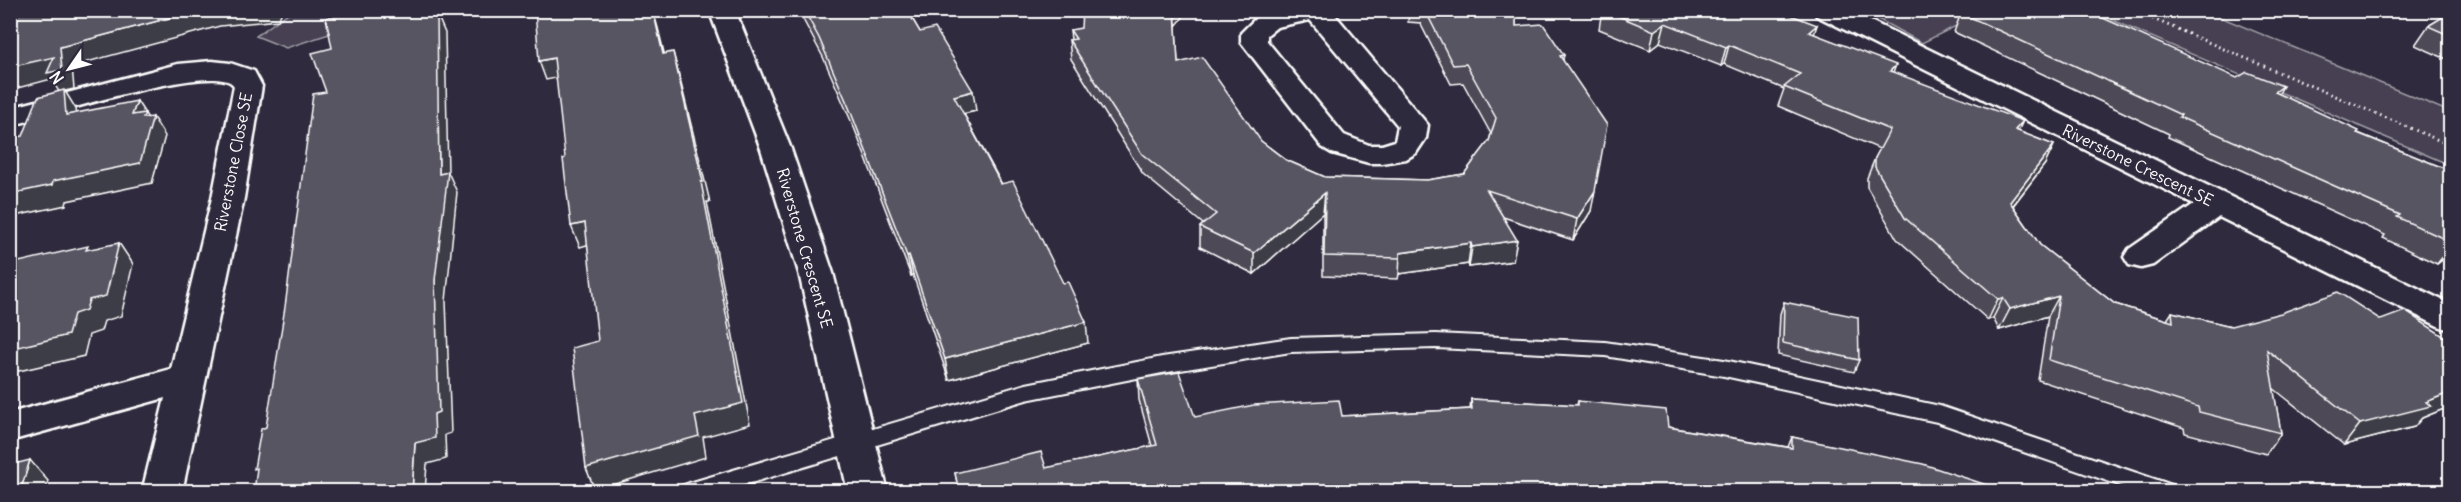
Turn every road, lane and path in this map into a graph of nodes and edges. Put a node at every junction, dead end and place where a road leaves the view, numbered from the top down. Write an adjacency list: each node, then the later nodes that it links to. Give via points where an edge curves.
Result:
1 (723, 10): 12 (street, Riverstone Crescent SE, via 776,149 816,273)
2 (1826, 10): 7 (street, Riverstone Crescent SE)
3 (2132, 10): 6 (path)
4 (1317, 11): 4 (street, via 1268,21 1254,33 1254,42 1340,147 1363,155 1401,149 1410,142 1413,125)
5 (10, 117): 10 (street, Riverstone Close SE, via 178,72 212,69 244,77 248,86 230,187)
6 (2451, 145)
7 (2216, 204): 8 (street); 9 (street, Riverstone Crescent SE)
8 (2141, 257)
9 (2451, 318)
10 (188, 378): 11 (street); 13 (street, Riverstone Close SE)
11 (10, 427)
12 (856, 443): 14 (lane); 15 (street, Riverstone Crescent SE); 16 (lane, via 1026,392 1162,365 1291,345 1436,341 1605,349 1724,368 1940,414)
13 (162, 492)
14 (689, 492)
15 (868, 492)
16 (2167, 492)

